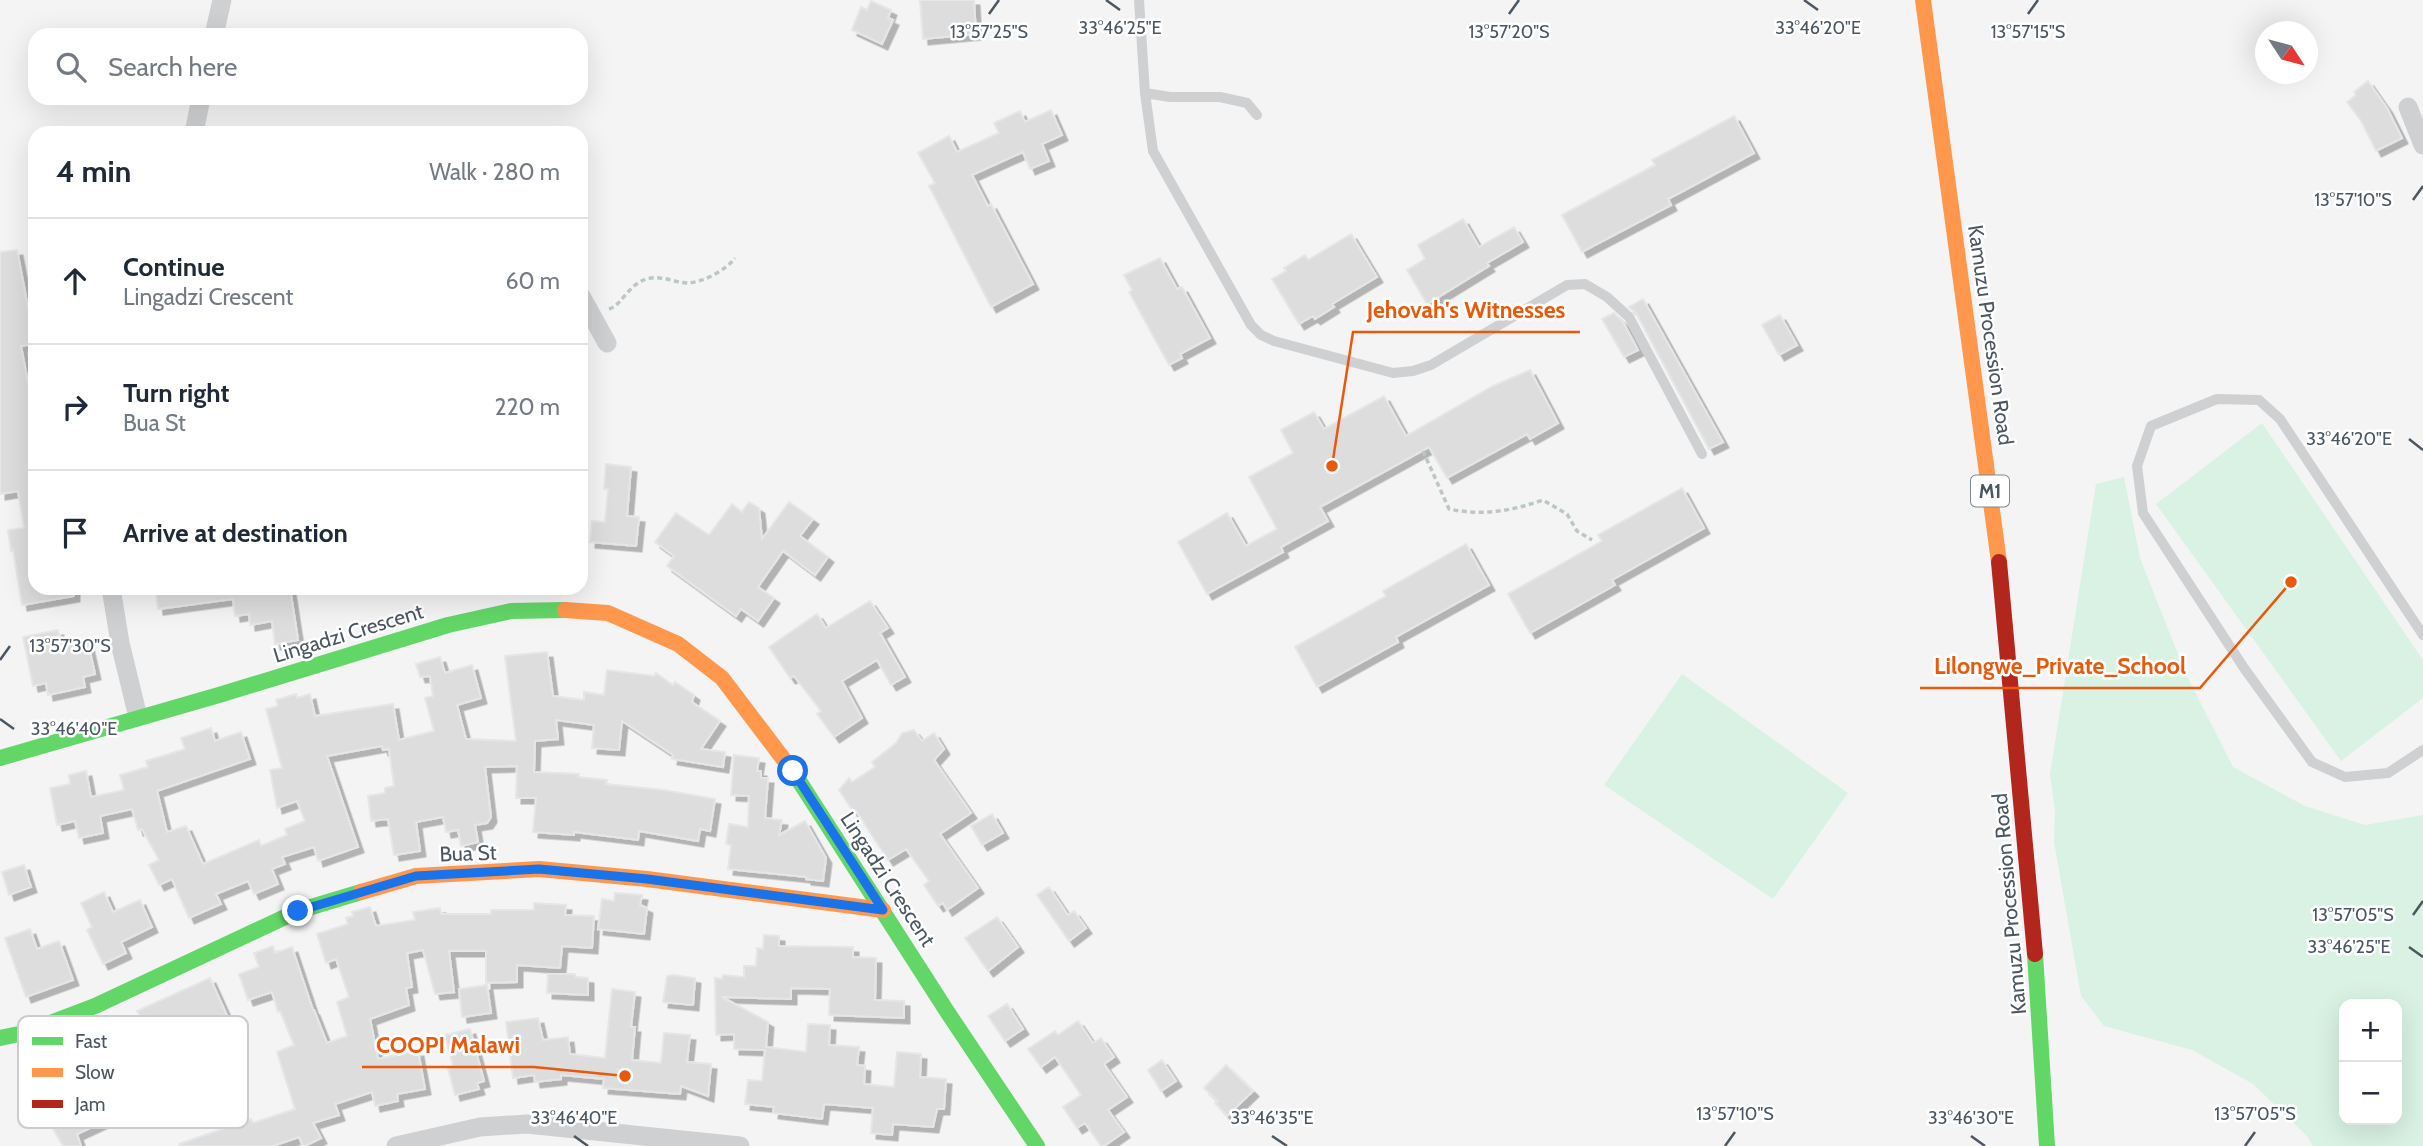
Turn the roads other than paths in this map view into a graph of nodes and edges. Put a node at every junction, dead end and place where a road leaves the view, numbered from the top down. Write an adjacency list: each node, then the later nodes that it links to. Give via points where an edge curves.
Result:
1 (222, 0): 4 (street)
2 (1139, 0): 5 (lane)
3 (1923, 0): 23 (main road, Kamuzu Procession Road / M1, via 1997,544 2038,984)
4 (216, 28)
5 (1145, 93): 8 (lane, via 1220,97 1247,103); 13 (lane, via 1153,151 1251,325 1261,335 1393,373 1413,371 1431,365 1567,285 1585,284 1629,317)
6 (200, 105): 9 (street)
7 (2409, 107): 10 (street)
8 (1257, 114)
9 (195, 126)
10 (2423, 145)
11 (588, 309): 12 (street)
12 (607, 343)
13 (1702, 454)
14 (112, 595): 16 (street)
15 (2423, 635): 17 (lane, via 2280,419 2259,400 2217,399 2151,426 2137,466 2143,513 2312,762 2346,777 2388,773)
16 (138, 717): 18 (main road, Lingadzi Crescent); 19 (main road, Lingadzi Crescent, via 448,625 512,611 608,613 678,644 722,678 793,771)
17 (2423, 750)
18 (0, 758)
19 (883, 910): 20 (main road, Bua St, via 539,869 416,876 298,911); 26 (main road, Lingadzi Crescent)
20 (69, 1016)
21 (18, 1034): 22 (main road, Bua St)
22 (0, 1038)
23 (2048, 1143)
24 (396, 1146): 25 (street, via 480,1127 527,1124)
25 (740, 1146)
26 (1037, 1146)

